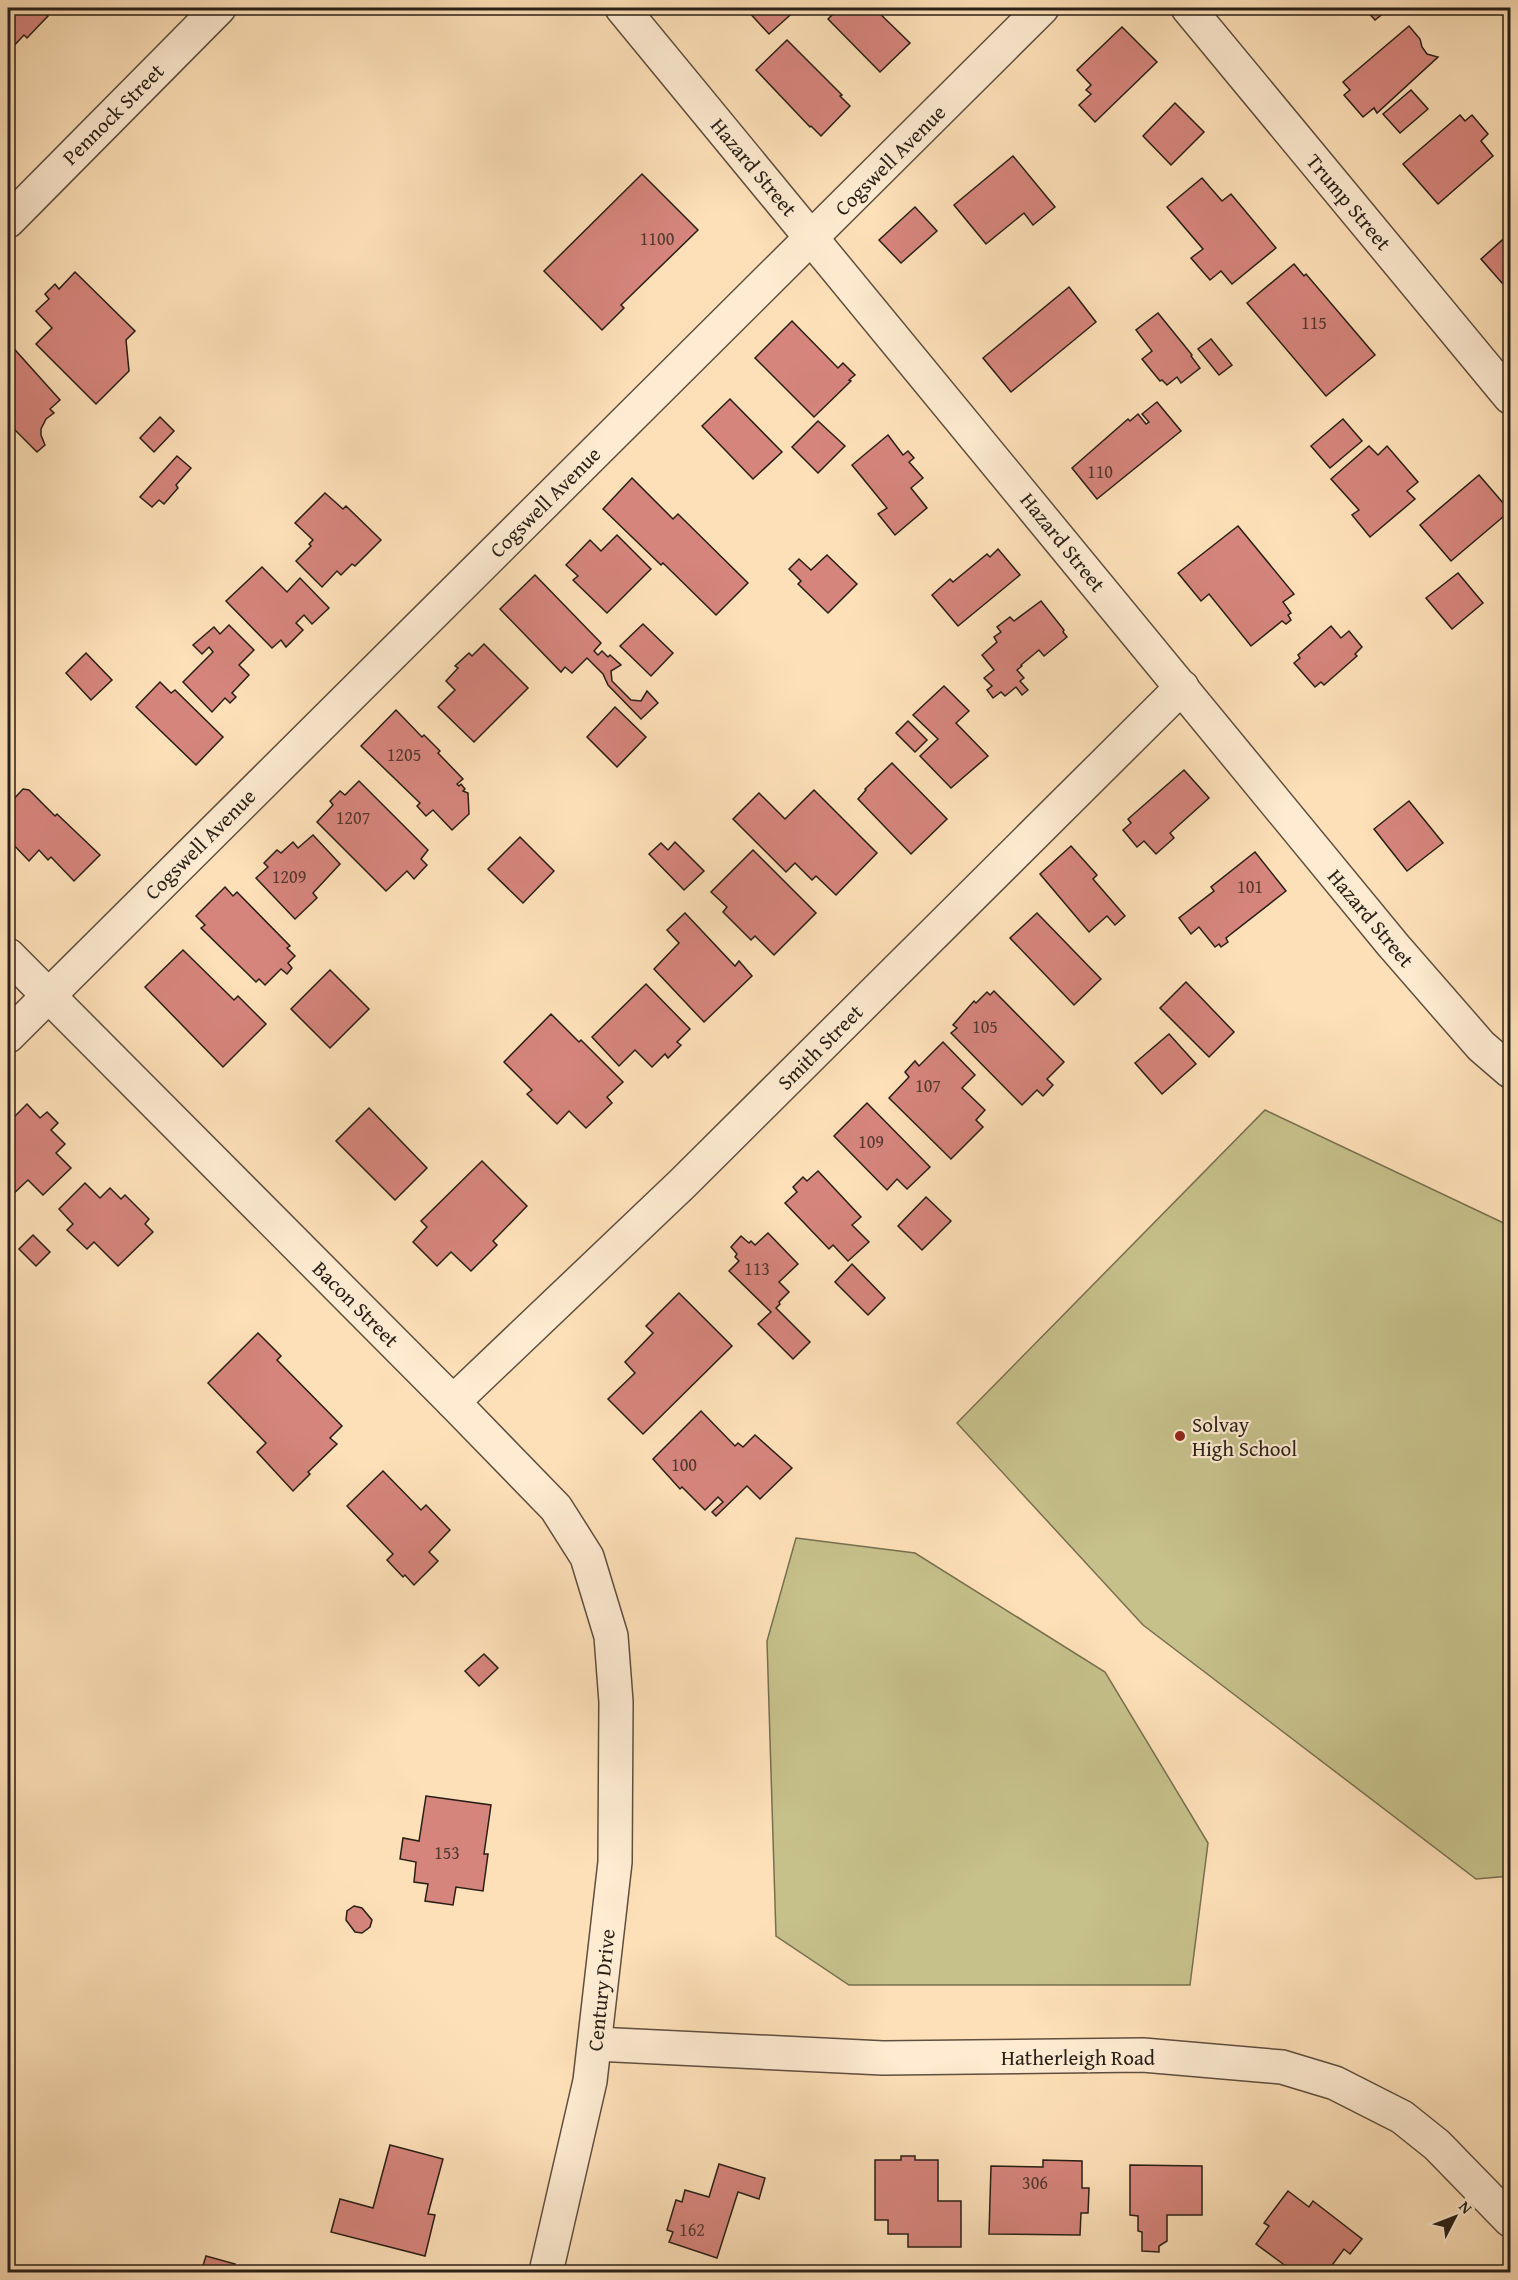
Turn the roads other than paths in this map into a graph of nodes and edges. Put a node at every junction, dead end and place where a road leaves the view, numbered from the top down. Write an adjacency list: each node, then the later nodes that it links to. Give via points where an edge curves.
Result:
1 (219, 8): 5 (street, Pennock Street)
2 (622, 8): 6 (street, Hazard Street)
3 (1042, 8): 6 (street, Cogswell Avenue)
4 (1188, 8): 7 (street, Trump Street)
5 (8, 221)
6 (813, 238): 8 (street, Hazard Street); 10 (street, Cogswell Avenue)
7 (1510, 397)
8 (1182, 687): 12 (street, Hazard Street, via 1393,945 1481,1046); 13 (street, Smith Street, via 683,1183)
9 (8, 955): 10 (street, Bacon Street)
10 (47, 995): 11 (street, Cogswell Avenue); 13 (street, Bacon Street)
11 (8, 1036)
12 (1510, 1071)
13 (453, 1402): 14 (street, Bacon Street, via 556,1508 587,1557 612,1636)
14 (616, 1702): 15 (street, Century Drive, via 615,1862)
15 (594, 2044): 16 (street, Hatherleigh Road, via 883,2058 1143,2055 1282,2067 1335,2084 1402,2117 1437,2145); 17 (street, Century Drive, via 590,2081)
16 (1510, 2220)
17 (546, 2272)

